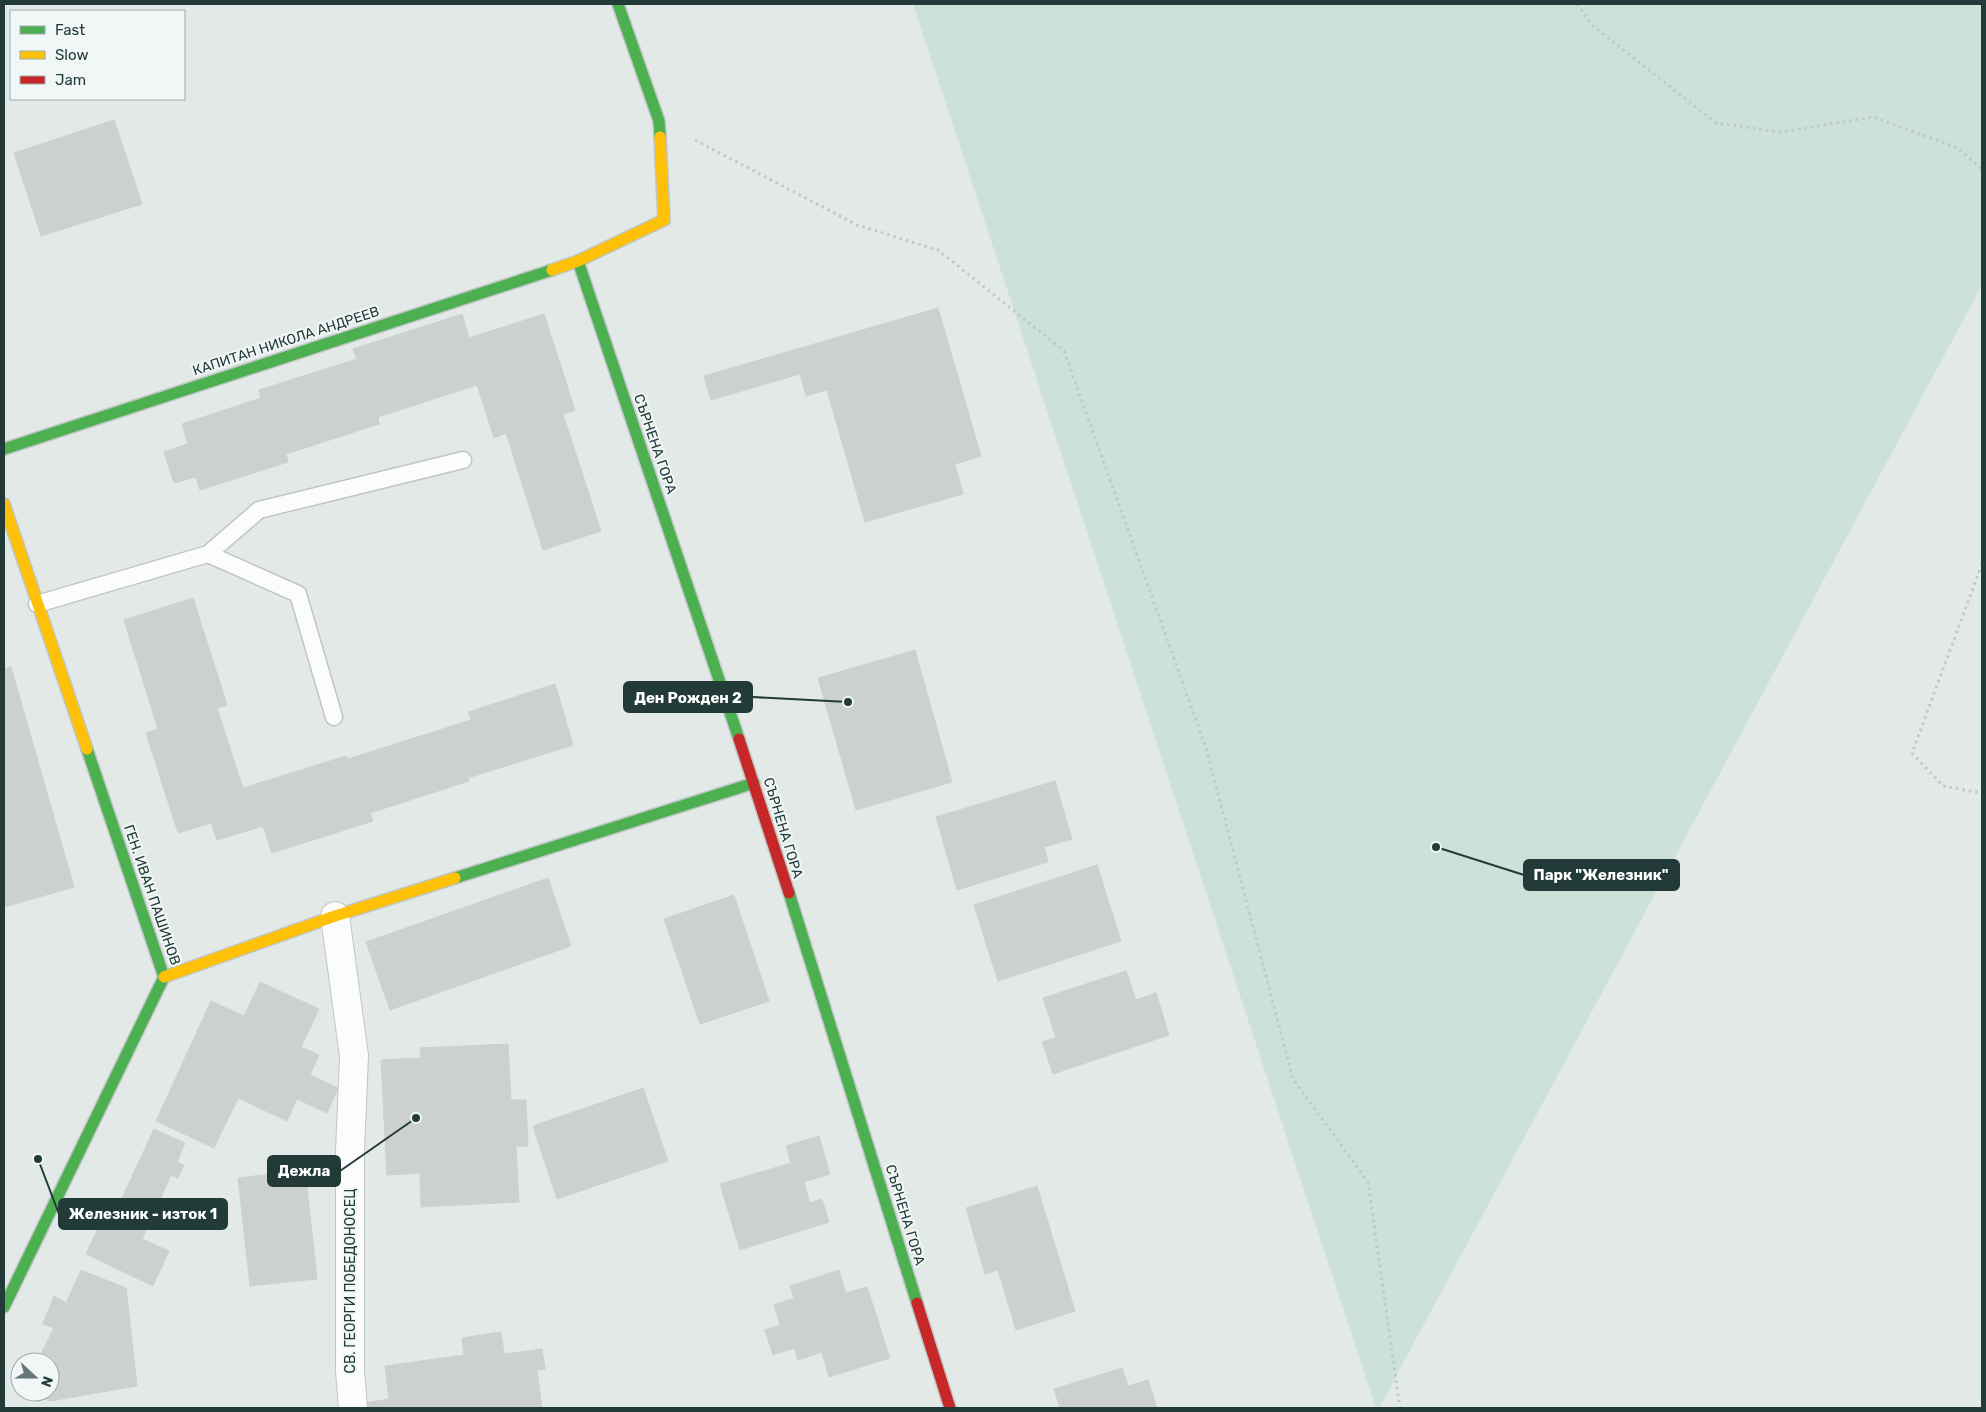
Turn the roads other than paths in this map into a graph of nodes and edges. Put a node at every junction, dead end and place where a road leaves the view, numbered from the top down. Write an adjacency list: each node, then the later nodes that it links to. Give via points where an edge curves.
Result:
1 (618, 4): 2 (street, КАПИТАН НИКОЛА АНДРЕЕВ, via 659,121 664,220)
2 (578, 261): 3 (street, КАПИТАН НИКОЛА АНДРЕЕВ); 9 (street, СЪРНЕНА ГОРА)
3 (4, 449)
4 (462, 460): 6 (lane, via 259,510)
5 (4, 504): 7 (street, ГЕН. ИВАН ПАШИНОВ)
6 (208, 554): 7 (lane); 8 (lane, via 298,594)
7 (37, 604): 11 (street, ГЕН. ИВАН ПАШИНОВ)
8 (334, 717)
9 (754, 783): 10 (street); 14 (street, СЪРНЕНА ГОРА)
10 (335, 916): 11 (street); 13 (street, СВ. ГЕОРГИ ПОБЕДОНОСЕЦ, via 354,1056 350,1151 350,1370)
11 (164, 977): 12 (street, ГЕН. ИВАН ПАШИНОВ)
12 (6, 1297)
13 (353, 1408)
14 (950, 1408)

